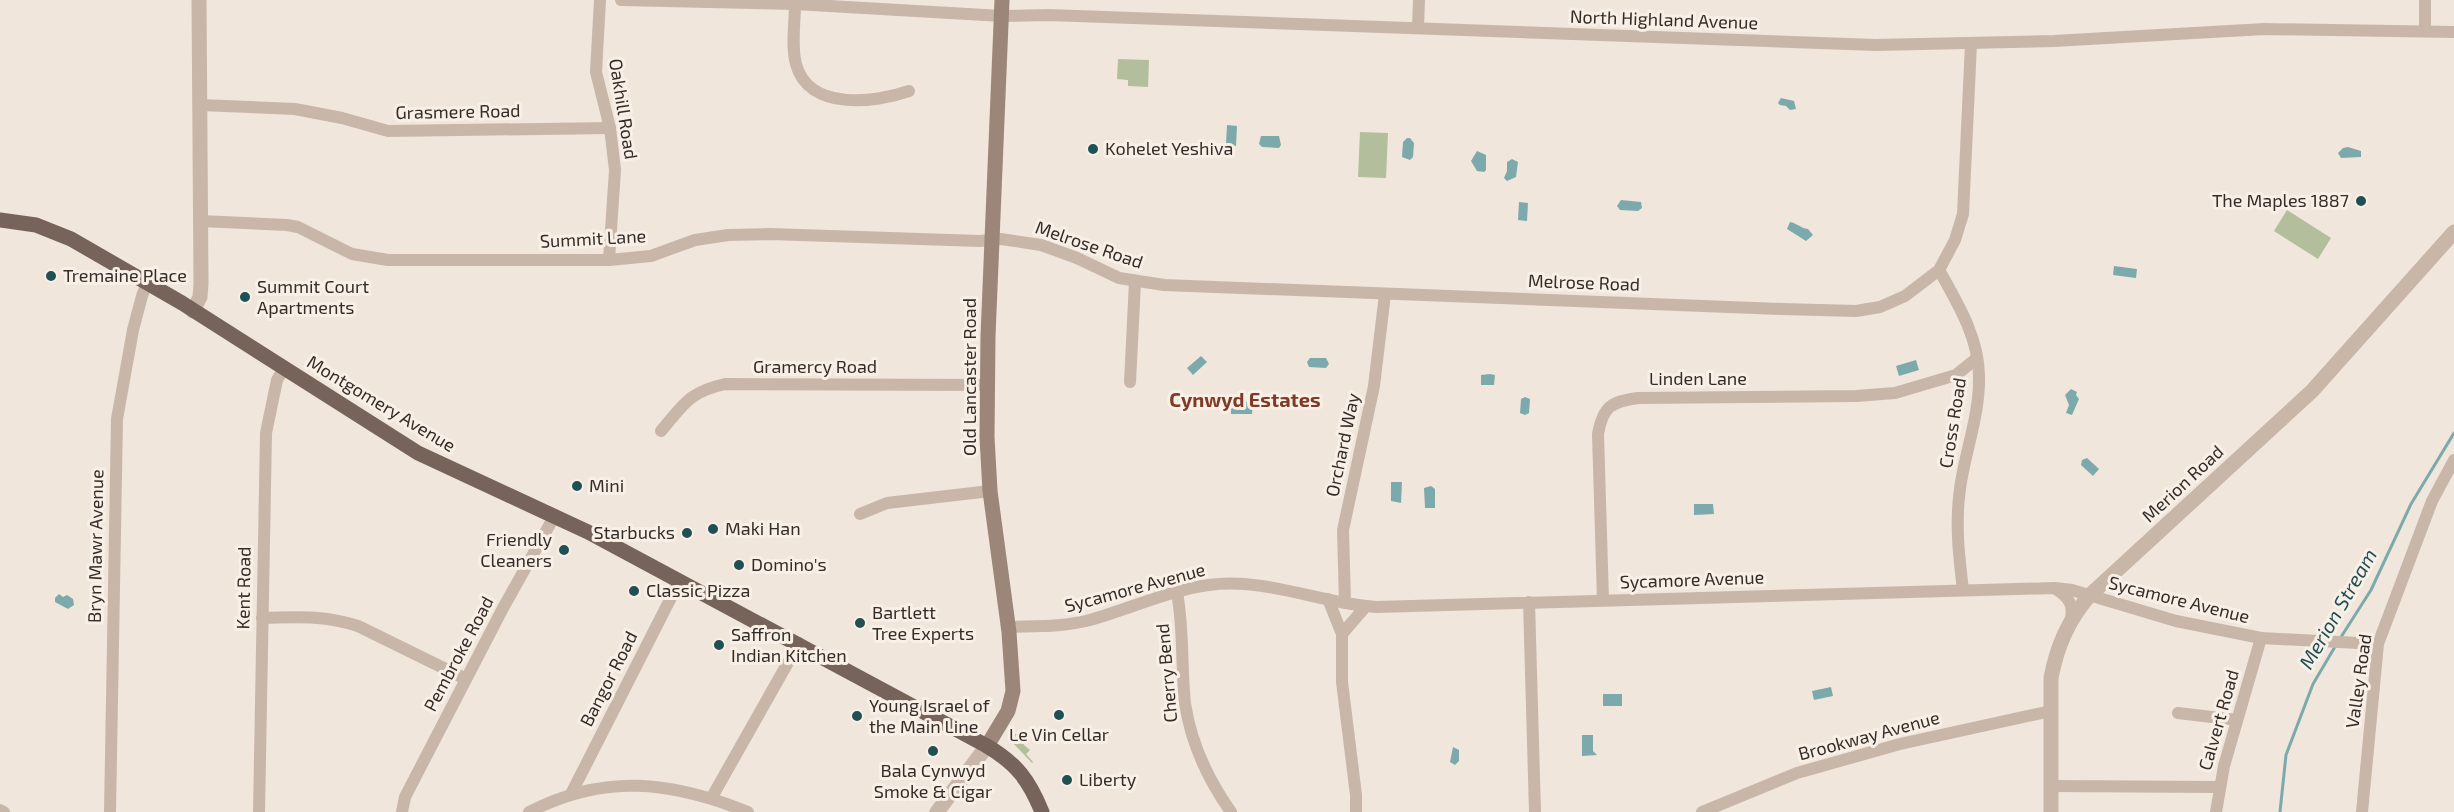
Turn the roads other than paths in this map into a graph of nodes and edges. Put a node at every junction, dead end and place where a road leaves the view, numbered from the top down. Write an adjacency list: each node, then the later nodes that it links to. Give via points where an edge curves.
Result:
1 (199, 0): 15 (street)
2 (600, 0): 16 (street, Oakhill Road, via 596,72)
3 (621, 0): 7 (street, North Highland Avenue)
4 (1002, 0): 9 (main road, Old Lancaster Road)
5 (1419, 0): 10 (street)
6 (2425, 0): 11 (street)
7 (660, 1): 8 (street, North Highland Avenue)
8 (795, 4): 9 (street, North Highland Avenue); 14 (street, via 795,61 802,78 813,89 840,99 893,97)
9 (1002, 16): 10 (street, North Highland Avenue); 20 (main road, Old Lancaster Road)
10 (1418, 28): 13 (street, North Highland Avenue, via 1824,44)
11 (2425, 31): 12 (street, North Highland Avenue); 13 (street, North Highland Avenue, via 2264,28)
12 (2454, 32)
13 (1971, 44): 22 (street, Melrose Road, via 1963,214)
14 (909, 91)
15 (200, 105): 16 (street, Grasmere Road, via 294,109 388,130); 18 (street)
16 (610, 128): 21 (street, Oakhill Road, via 615,193)
17 (0, 220): 24 (main road, Montgomery Avenue, via 54,232)
18 (200, 221): 21 (street, Summit Lane, via 298,227 352,254 388,260); 26 (street, via 200,297)
19 (2454, 232): 42 (street, Merion Road, via 2312,391)
20 (992, 241): 21 (street, Summit Lane, via 728,235 695,240 651,256); 23 (street, Melrose Road, via 1041,245); 31 (main road, Old Lancaster Road)
21 (609, 260)
22 (1939, 270): 25 (street, Melrose Road, via 1905,296 1880,307 1856,311); 27 (street, Cross Road, via 1967,321)
23 (1135, 282): 25 (street, Melrose Road); 30 (street)
24 (147, 283): 26 (main road, Montgomery Avenue); 66 (street, Bryn Mawr Avenue, via 133,330 117,419)
25 (1385, 294): 45 (street, Orchard Way, via 1374,386 1344,531)
26 (193, 311): 28 (main road, Montgomery Avenue)
27 (1977, 357): 29 (street, Linden Lane); 32 (street, Cross Road)
28 (284, 368): 37 (main road, Montgomery Avenue, via 418,453); 48 (street, Kent Road, via 277,380 266,433)
29 (1956, 375): 32 (street); 44 (street, Linden Lane, via 1885,394 1617,401 1601,416 1598,434)
30 (1130, 382)
31 (987, 385): 33 (street, Gramercy Road, via 725,384 690,396); 35 (main road, Old Lancaster Road)
32 (1978, 386): 40 (street, Cross Road, via 1976,418 1959,500)
33 (661, 431)
34 (2454, 460): 54 (street, Valley Road, via 2432,501)
35 (990, 491): 36 (street, via 887,503); 50 (main road, Old Lancaster Road)
36 (860, 514)
37 (555, 515): 38 (main road, Montgomery Avenue); 55 (street, Pembroke Road)
38 (680, 580): 53 (main road, Montgomery Avenue); 62 (street, Bangor Road)
39 (2055, 588): 40 (street, Sycamore Avenue); 42 (street, Sycamore Avenue); 49 (street, via 2071,603)
40 (1963, 590): 44 (street, Sycamore Avenue)
41 (1177, 593): 43 (street, Sycamore Avenue, via 1208,585 1248,585); 50 (street, Sycamore Avenue, via 1060,626); 73 (street, Cherry Bend, via 1189,726 1211,783)
42 (2089, 596): 49 (street, Merion Road); 52 (street, Sycamore Avenue, via 2176,621)
43 (1328, 599): 45 (street, Sycamore Avenue); 51 (street)
44 (1603, 600): 46 (street, Sycamore Avenue)
45 (1345, 603): 47 (street, Sycamore Avenue)
46 (1529, 603): 47 (street, Sycamore Avenue); 75 (street)
47 (1366, 606): 51 (street)
48 (262, 618): 55 (street, via 319,616 339,620); 67 (street, Kent Road)
49 (2071, 619): 56 (street, Merion Road, via 2055,658)
50 (1008, 627): 59 (main road, Old Lancaster Road, via 1012,698)
51 (1342, 634): 74 (street, via 1341,682)
52 (2261, 638): 54 (street, Sycamore Avenue); 58 (street, Calvert Road)
53 (799, 643): 59 (main road, Montgomery Avenue); 63 (street)
54 (2379, 644): 79 (street, Valley Road)
55 (466, 679): 68 (street, Pembroke Road, via 405,797)
56 (2051, 711): 60 (street, Merion Road); 76 (street, Brookway Avenue, via 1900,744 1797,773)
57 (2178, 713): 58 (street)
58 (2237, 720): 61 (street, Calvert Road)
59 (987, 746): 71 (street); 72 (main road, Montgomery Avenue, via 1021,772)
60 (2051, 786): 61 (street); 77 (street, Merion Road)
61 (2219, 787): 78 (street, Calvert Road)
62 (571, 794): 63 (street, via 622,784 674,788); 69 (street)
63 (712, 797): 70 (street)
64 (0, 810): 65 (street)
65 (4, 812)
66 (110, 812)
67 (259, 812)
68 (402, 812)
69 (529, 812)
70 (748, 812)
71 (937, 812)
72 (1042, 812)
73 (1231, 812)
74 (1356, 812)
75 (1535, 812)
76 (1702, 812)
77 (2051, 812)
78 (2216, 812)
79 (2362, 812)

